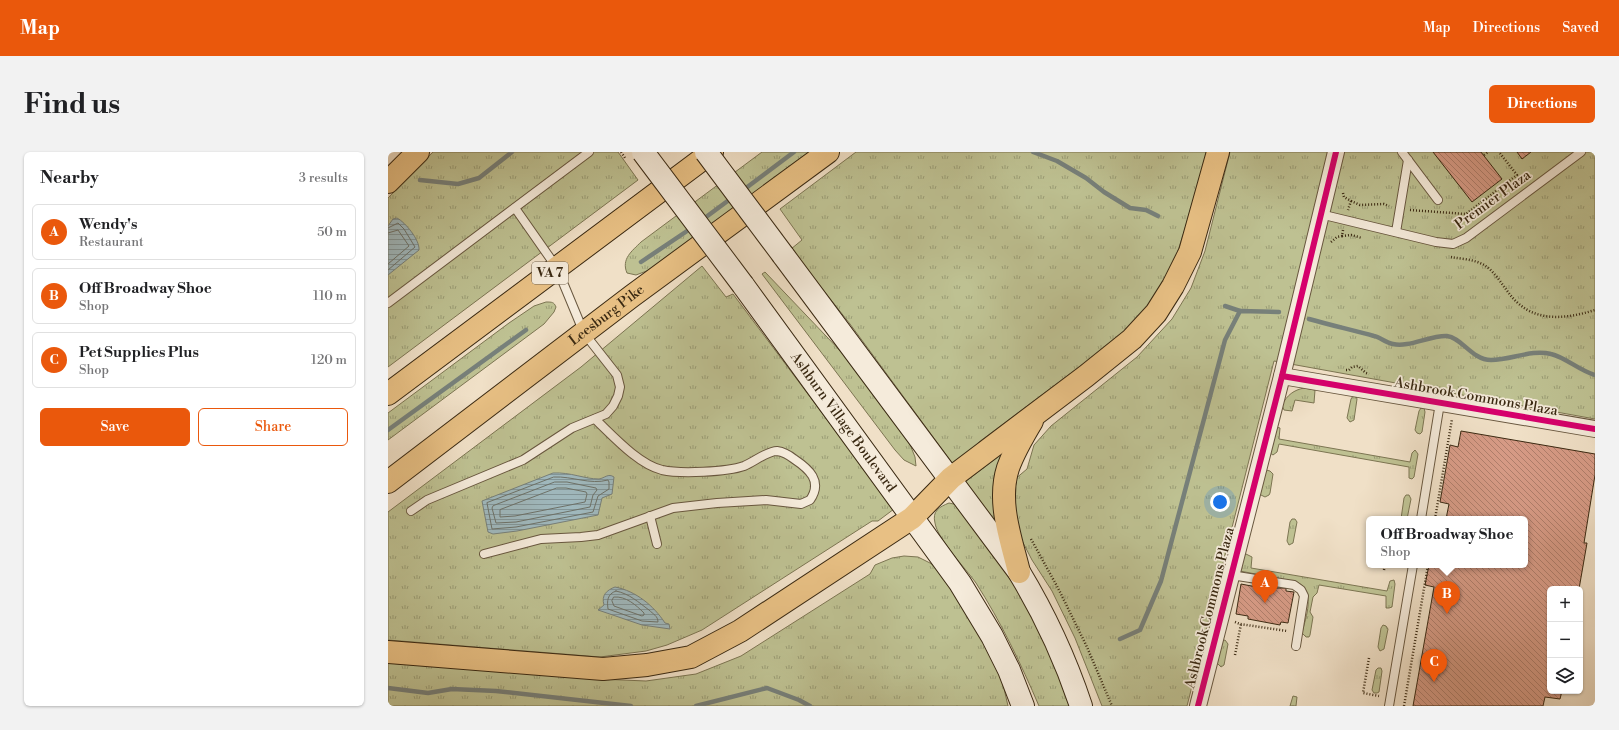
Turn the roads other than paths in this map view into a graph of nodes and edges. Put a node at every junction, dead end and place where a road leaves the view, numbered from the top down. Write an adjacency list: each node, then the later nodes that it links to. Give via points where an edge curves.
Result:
1 (418, 152): 12 (highway)
2 (589, 152): 14 (lane)
3 (643, 152): 31 (main road, Ashburn Village Boulevard, bridge)
4 (706, 152): 26 (main road, bridge)
5 (712, 152): 17 (highway, VA 7)
6 (828, 152): 19 (highway, Leesburg Pike)
7 (1218, 152): 23 (highway, via 1190,252 1156,313 1132,339)
8 (1336, 152): 15 (street, Ashbrook Commons Plaza)
9 (1402, 152): 11 (lane)
10 (1581, 152): 16 (lane, Premier Plaza, via 1466,238 1453,244)
11 (1408, 160): 13 (lane); 16 (lane)
12 (388, 182)
13 (1438, 200)
14 (515, 208): 17 (lane); 18 (lane)
15 (1320, 214): 16 (lane, Premier Plaza); 20 (street, Ashbrook Commons Plaza)
16 (1396, 232)
17 (557, 268): 19 (lane); 21 (highway, VA 7)
18 (388, 303)
19 (584, 333): 24 (lane, via 616,372 620,384 618,396 610,409); 27 (highway, Leesburg Pike)
20 (1282, 376): 22 (street, Ashbrook Commons Plaza); 36 (street, Ashbrook Commons Plaza)
21 (388, 394)
22 (1447, 404): 25 (street, Ashbrook Commons Plaza); 30 (lane)
23 (1037, 412): 26 (highway); 35 (highway, via 1010,464 1004,495 1004,509)
24 (595, 419): 28 (lane, via 572,428 523,460 427,500); 29 (lane, via 641,460 660,469 729,469 743,466 778,451 804,466 812,474 815,483 812,497 805,503 766,500 717,503 673,508)
25 (1595, 429)
26 (951, 478): 31 (highway); 35 (main road)
27 (388, 482)
28 (411, 511)
29 (650, 516): 32 (lane); 33 (lane, via 598,535 541,539)
30 (1422, 516)
31 (912, 518): 38 (highway, via 740,632 691,657 603,669); 40 (main road, Ashburn Village Boulevard, via 978,611 1009,670)
32 (657, 544)
33 (484, 554)
34 (1412, 568): 39 (lane)
35 (1019, 572): 41 (main road, via 1056,640)
36 (1231, 575): 37 (lane, via 1294,585 1301,590 1304,600); 42 (street, Ashbrook Commons Plaza)
37 (1296, 646)
38 (388, 652)
39 (1390, 702)
40 (1023, 706)
41 (1081, 706)
42 (1198, 706)

